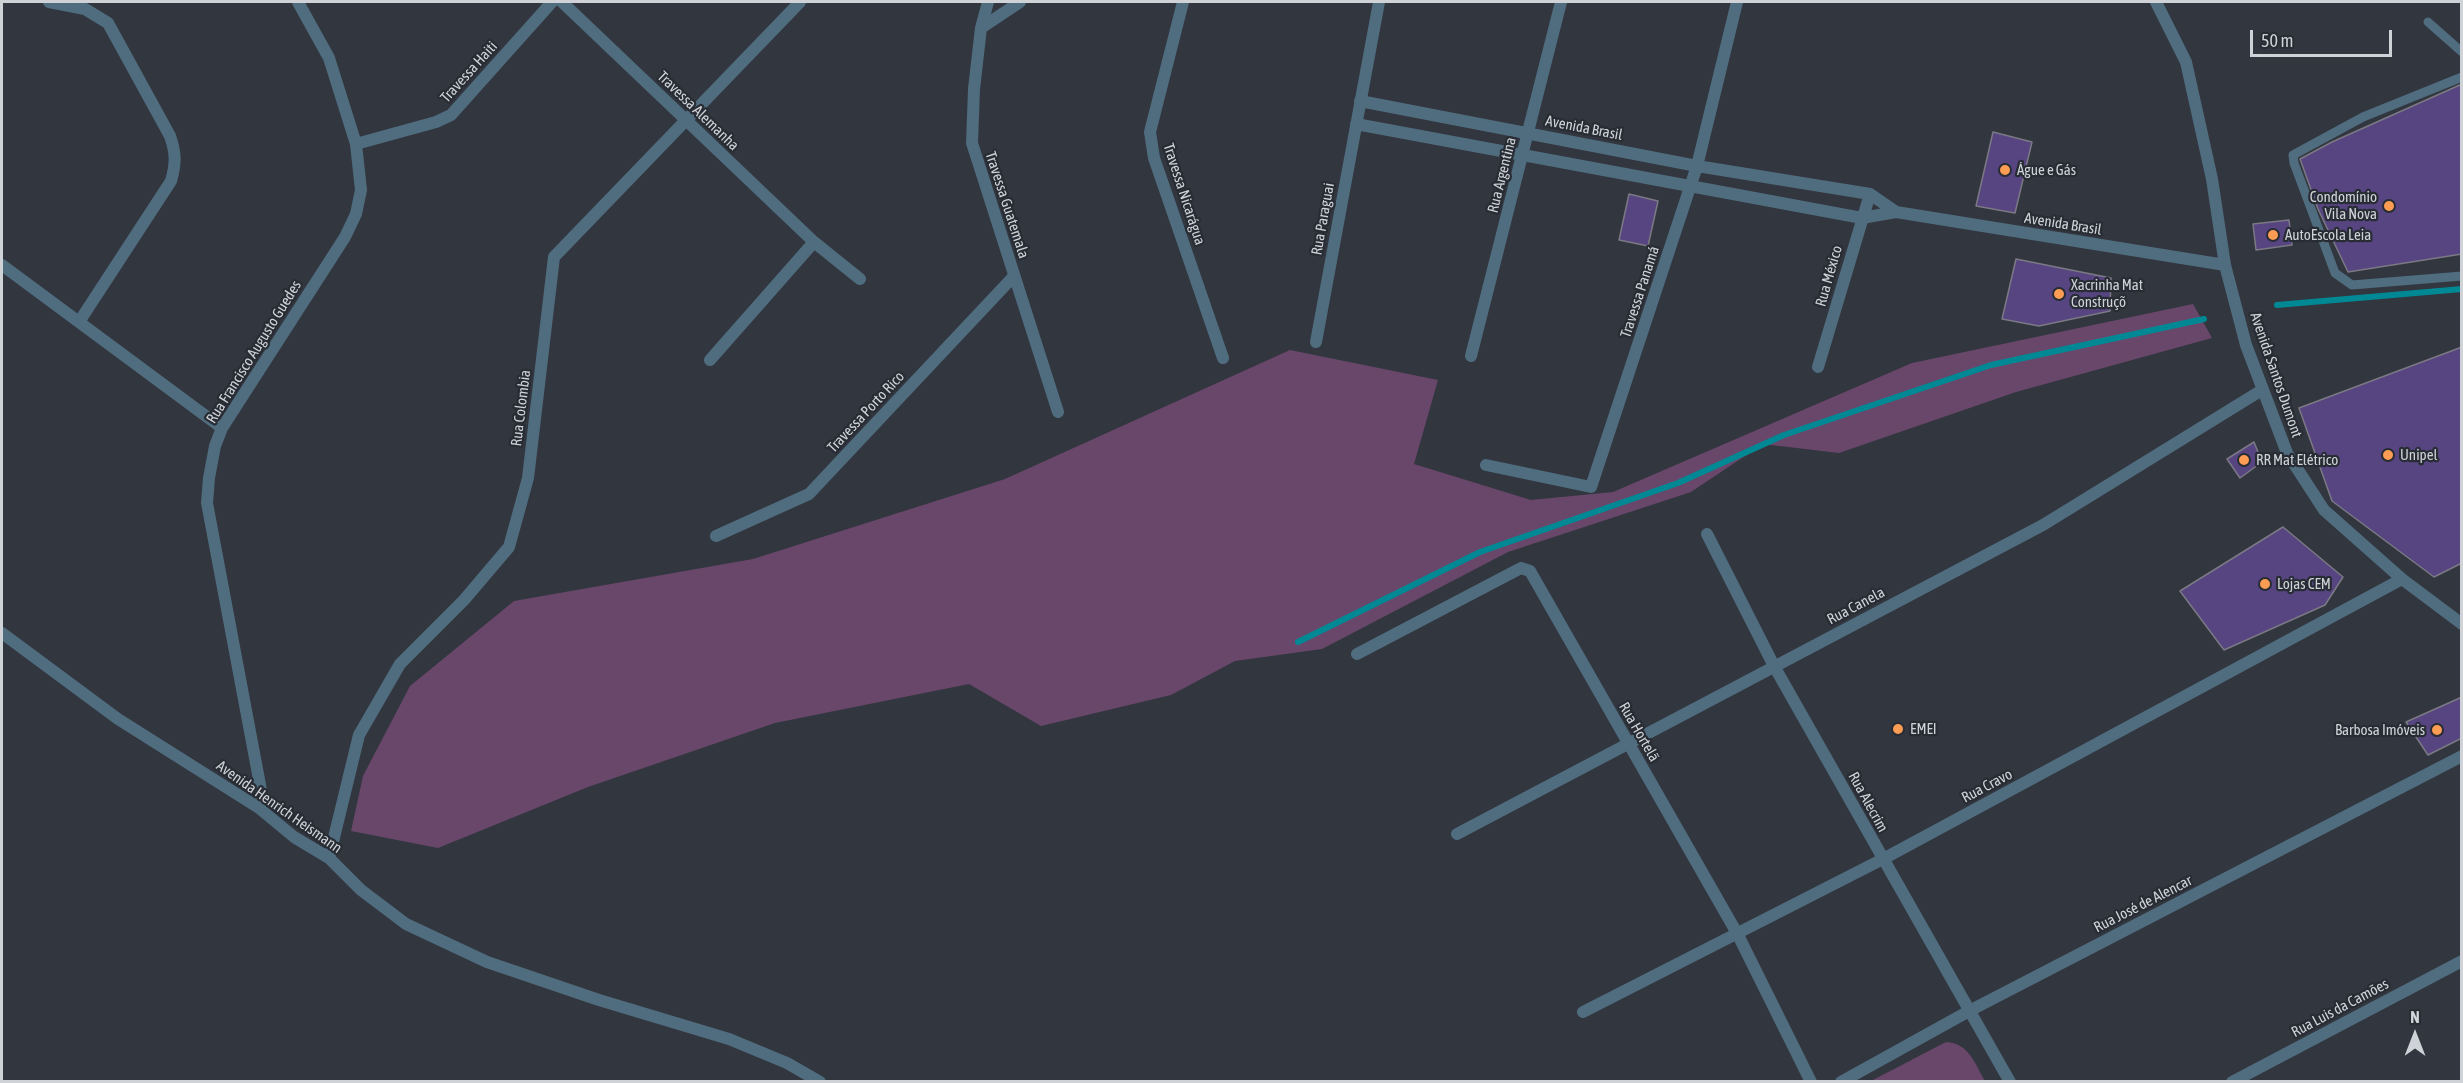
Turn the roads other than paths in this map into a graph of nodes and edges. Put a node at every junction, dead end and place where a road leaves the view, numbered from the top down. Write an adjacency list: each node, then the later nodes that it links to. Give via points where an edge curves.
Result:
1 (50, 2): 36 (street, via 85,9 108,23 175,150 171,181)
2 (298, 2): 21 (street, Rua Francisco Augusto Guedes, via 329,58)
3 (552, 2): 21 (street, Travessa Haiti, via 451,115)
4 (562, 2): 18 (street, Travessa Alemanha)
5 (800, 2): 18 (street, Rua Colombia)
6 (988, 2): 14 (street, Travessa Guatemala)
7 (1020, 2): 14 (street)
8 (1183, 2): 39 (street, Travessa Nicarágua, via 1150,132 1154,158)
9 (1379, 2): 17 (street)
10 (1561, 2): 20 (street, Rua Argentina)
11 (1737, 2): 23 (street, Travessa Panamá)
12 (2156, 2): 31 (street, Avenida Santos Dumont, via 2186,62 2212,179)
13 (2428, 22): 15 (lane)
14 (981, 28): 33 (street, Travessa Guatemala, via 972,143)
15 (2462, 52)
16 (2462, 77): 34 (lane, via 2363,117 2293,154 2335,273 2342,280 2352,285)
17 (1360, 101): 19 (street, Rua Paraguai); 20 (street, Avenida Brasil)
18 (686, 122): 30 (street, Travessa Alemanha); 57 (street, Rua Colombia, via 554,256 528,478 509,547 464,600 400,664 359,735)
19 (1356, 124): 22 (street, Avenida Brasil); 37 (street, Rua Paraguai)
20 (1528, 132): 22 (street, Rua Argentina); 23 (street, Avenida Brasil)
21 (356, 144): 44 (street, Rua Francisco Augusto Guedes, via 361,190 356,214)
22 (1523, 154): 25 (street, Avenida Brasil); 38 (street, Rua Argentina)
23 (1697, 166): 24 (street, Avenida Brasil); 25 (street, Travessa Panamá)
24 (1762, 177): 26 (street, Avenida Brasil); 27 (street)
25 (1691, 185): 27 (street, Avenida Brasil); 45 (street, Travessa Panamá, via 1591,487)
26 (1870, 194): 28 (street, Avenida Brasil); 29 (street, Rua México)
27 (1759, 198): 29 (street, Avenida Brasil)
28 (1896, 212): 29 (street, Avenida Brasil); 31 (street, Avenida Brasil)
29 (1862, 218): 41 (street, Rua México)
30 (814, 242): 35 (street, Travessa Alemanha); 40 (street)
31 (2225, 265): 42 (street, Avenida Santos Dumont)
32 (2, 266): 36 (street)
33 (1014, 276): 43 (street, Travessa Guatemala); 47 (street, Travessa Porto Rico, via 809,494)
34 (2462, 276)
35 (860, 279)
36 (79, 322): 44 (street)
37 (1316, 342)
38 (1472, 356)
39 (1223, 358)
40 (710, 360)
41 (1818, 367)
42 (2262, 390): 48 (street, Avenida Santos Dumont, via 2287,453 2324,510); 52 (street, Rua Canela, via 2043,525)
43 (1058, 412)
44 (222, 428): 55 (street, Rua Francisco Augusto Guedes, via 208,478 207,503 261,790)
45 (1486, 465)
46 (1707, 534): 52 (street, Rua Alecrim)
47 (716, 536)
48 (2402, 579): 49 (street, Avenida Santos Dumont); 58 (street, Rua Cravo)
49 (2462, 624)
50 (3, 638): 55 (street, Avenida Henrich Heismann, via 118,719)
51 (1357, 654): 53 (street, Rua Hortelã, via 1521,568 1530,572)
52 (1774, 666): 53 (street, Rua Canela); 58 (street, Rua Alecrim)
53 (1628, 742): 56 (street, Rua Canela); 59 (street, Rua Hortelã)
54 (2462, 756): 61 (street, Rua José de Alencar)
55 (259, 808): 57 (street, Avenida Henrich Heismann, via 294,837)
56 (1457, 834)
57 (329, 858): 63 (street, Avenida Henrich Heismann, via 361,890 406,924 487,962 729,1039 787,1063)
58 (1883, 859): 59 (street, Rua Cravo); 61 (street, Rua Alecrim)
59 (1738, 935): 62 (street, Rua Cravo); 64 (street, Rua Hortelã)
60 (2462, 961): 67 (street, Rua Luis da Camões)
61 (1971, 1010): 65 (street, Rua José de Alencar); 66 (street, Rua Alecrim)
62 (1583, 1012)
63 (820, 1082)
64 (1811, 1082)
65 (1841, 1082)
66 (2010, 1082)
67 (2232, 1082)

